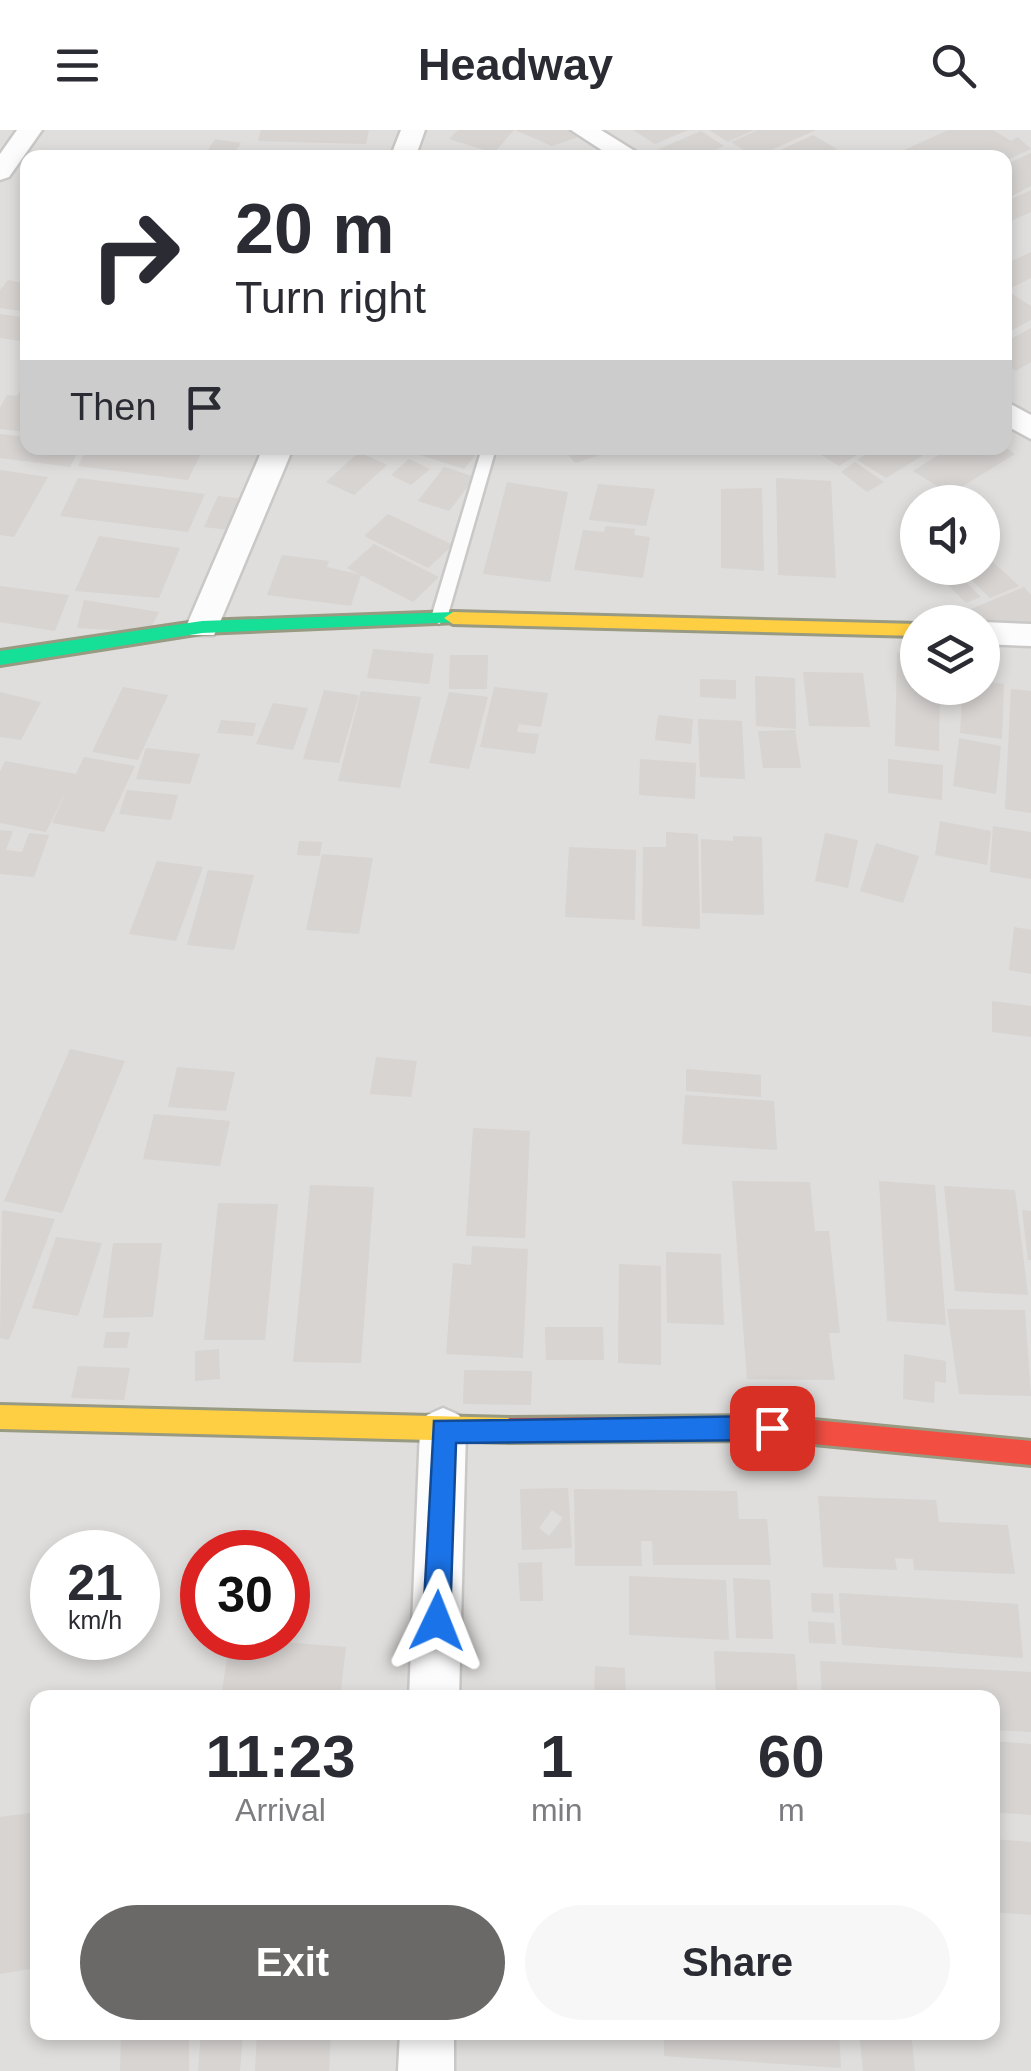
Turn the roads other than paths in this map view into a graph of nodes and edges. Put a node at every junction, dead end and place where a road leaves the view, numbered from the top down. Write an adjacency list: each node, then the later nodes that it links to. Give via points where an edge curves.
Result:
1 (30, 130): 4 (street)
2 (583, 130): 3 (street)
3 (619, 150)
4 (0, 172)
5 (275, 455): 8 (street)
6 (487, 455): 7 (lane)
7 (439, 618): 8 (street); 9 (street)
8 (202, 627): 12 (street)
9 (900, 630)
10 (1000, 634): 11 (street)
11 (1031, 635)
12 (0, 658)
13 (0, 1417): 14 (street)
14 (443, 1430): 15 (street, via 772,1428); 16 (street)
15 (1031, 1452)
16 (434, 1690)
17 (427, 2040): 18 (street)
18 (426, 2071)

